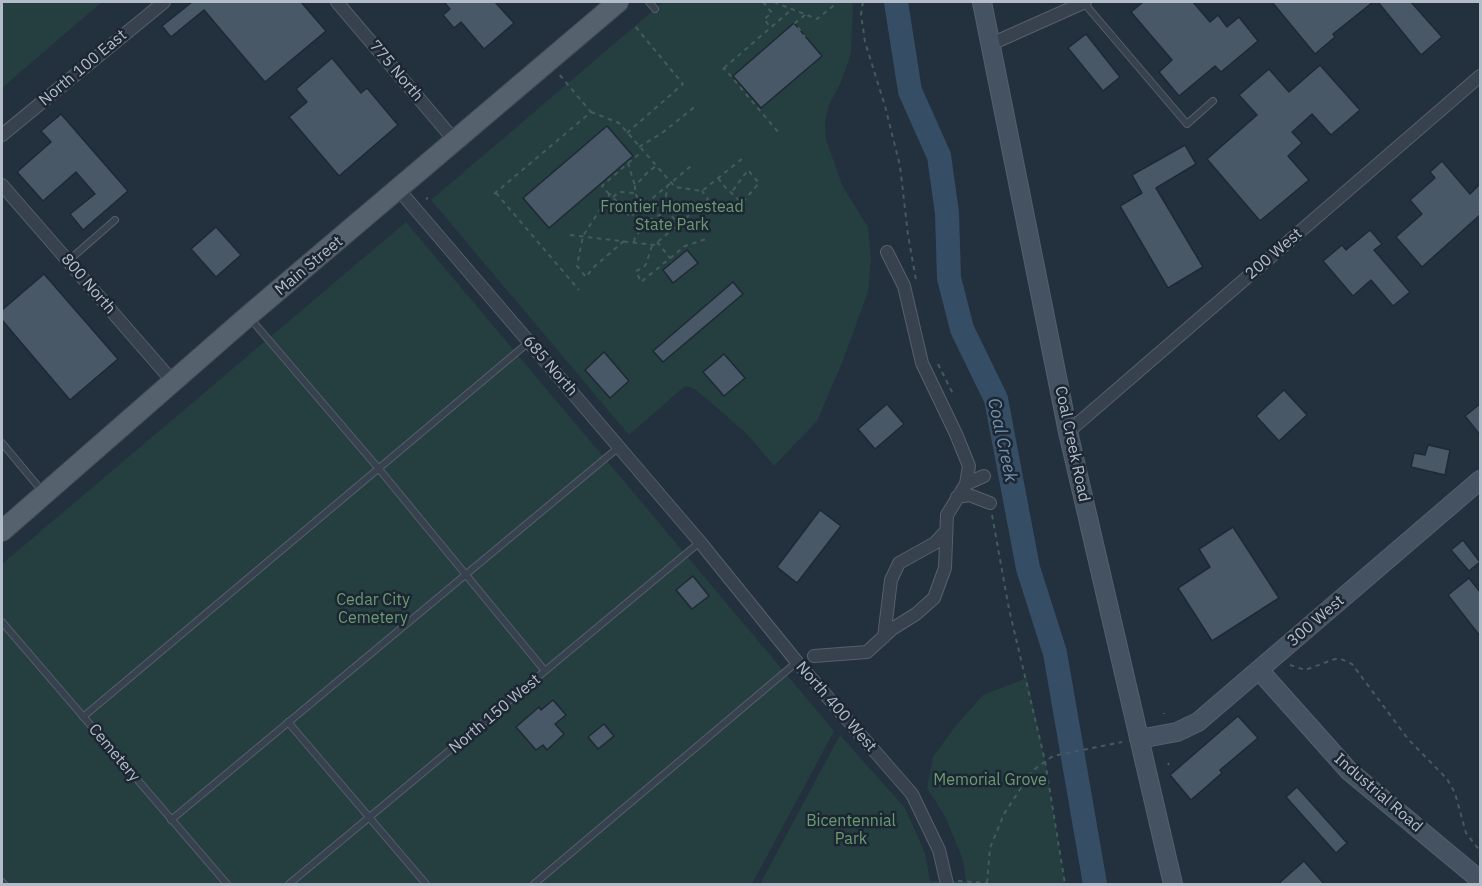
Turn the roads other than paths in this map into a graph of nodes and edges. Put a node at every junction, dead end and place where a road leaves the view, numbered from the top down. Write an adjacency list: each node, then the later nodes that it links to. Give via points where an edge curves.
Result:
1 (164, 2): 11 (street, North 100 East)
2 (337, 2): 12 (street, 775 North)
3 (618, 2): 12 (main road, Main Street)
4 (649, 2): 7 (lane)
5 (982, 2): 8 (main road, Coal Creek Road)
6 (1085, 2): 8 (street); 10 (lane, via 1187,124)
7 (655, 9)
8 (991, 44): 21 (main road, Coal Creek Road)
9 (1480, 76): 21 (street, 200 West)
10 (1213, 101)
11 (2, 135)
12 (455, 141): 14 (main road, Main Street)
13 (2, 185): 17 (street, 800 North)
14 (399, 190): 18 (main road, Main Street); 19 (street, 685 North)
15 (115, 220): 17 (lane)
16 (887, 252): 27 (street, via 904,286 922,363 969,466)
17 (68, 261): 20 (street, 800 North)
18 (248, 316): 20 (main road, Main Street); 24 (lane)
19 (529, 342): 23 (street, 685 North); 24 (lane)
20 (174, 383): 28 (main road, Main Street)
21 (1068, 432): 43 (main road, Coal Creek Road)
22 (2, 443): 28 (lane)
23 (619, 447): 33 (street, 685 North); 34 (lane)
24 (379, 469): 34 (lane); 41 (lane)
25 (984, 476): 27 (street)
26 (1480, 480): 39 (main road, 300 West)
27 (966, 484): 29 (street)
28 (45, 494): 31 (main road, Main Street)
29 (957, 497): 30 (street, via 969,495); 32 (street, via 947,515)
30 (990, 503)
31 (2, 531)
32 (945, 531): 36 (street, via 945,568 934,598); 36 (street, via 934,543 899,563 891,580)
33 (700, 543): 38 (street, North 400 West); 40 (lane, North 150 West)
34 (465, 574): 40 (lane); 42 (lane)
35 (2, 622): 41 (lane, Cemetery)
36 (884, 637): 37 (street, via 867,652)
37 (814, 656)
38 (797, 662): 47 (street, North 400 West, via 912,794 939,850); 51 (lane)
39 (1259, 670): 43 (main road, 300 West, via 1198,722 1177,732); 46 (main road, Industrial Road, via 1349,771)
40 (545, 672): 44 (lane, North 150 West)
41 (83, 717): 45 (lane, Cemetery)
42 (288, 722): 44 (lane); 45 (lane)
43 (1131, 740): 52 (main road, Coal Creek Road)
44 (370, 817): 49 (lane, North 150 West); 50 (lane)
45 (171, 820): 48 (lane, Cemetery)
46 (1478, 880)
47 (946, 883)
48 (227, 885)
49 (289, 885)
50 (426, 885)
51 (534, 885)
52 (1173, 885)

